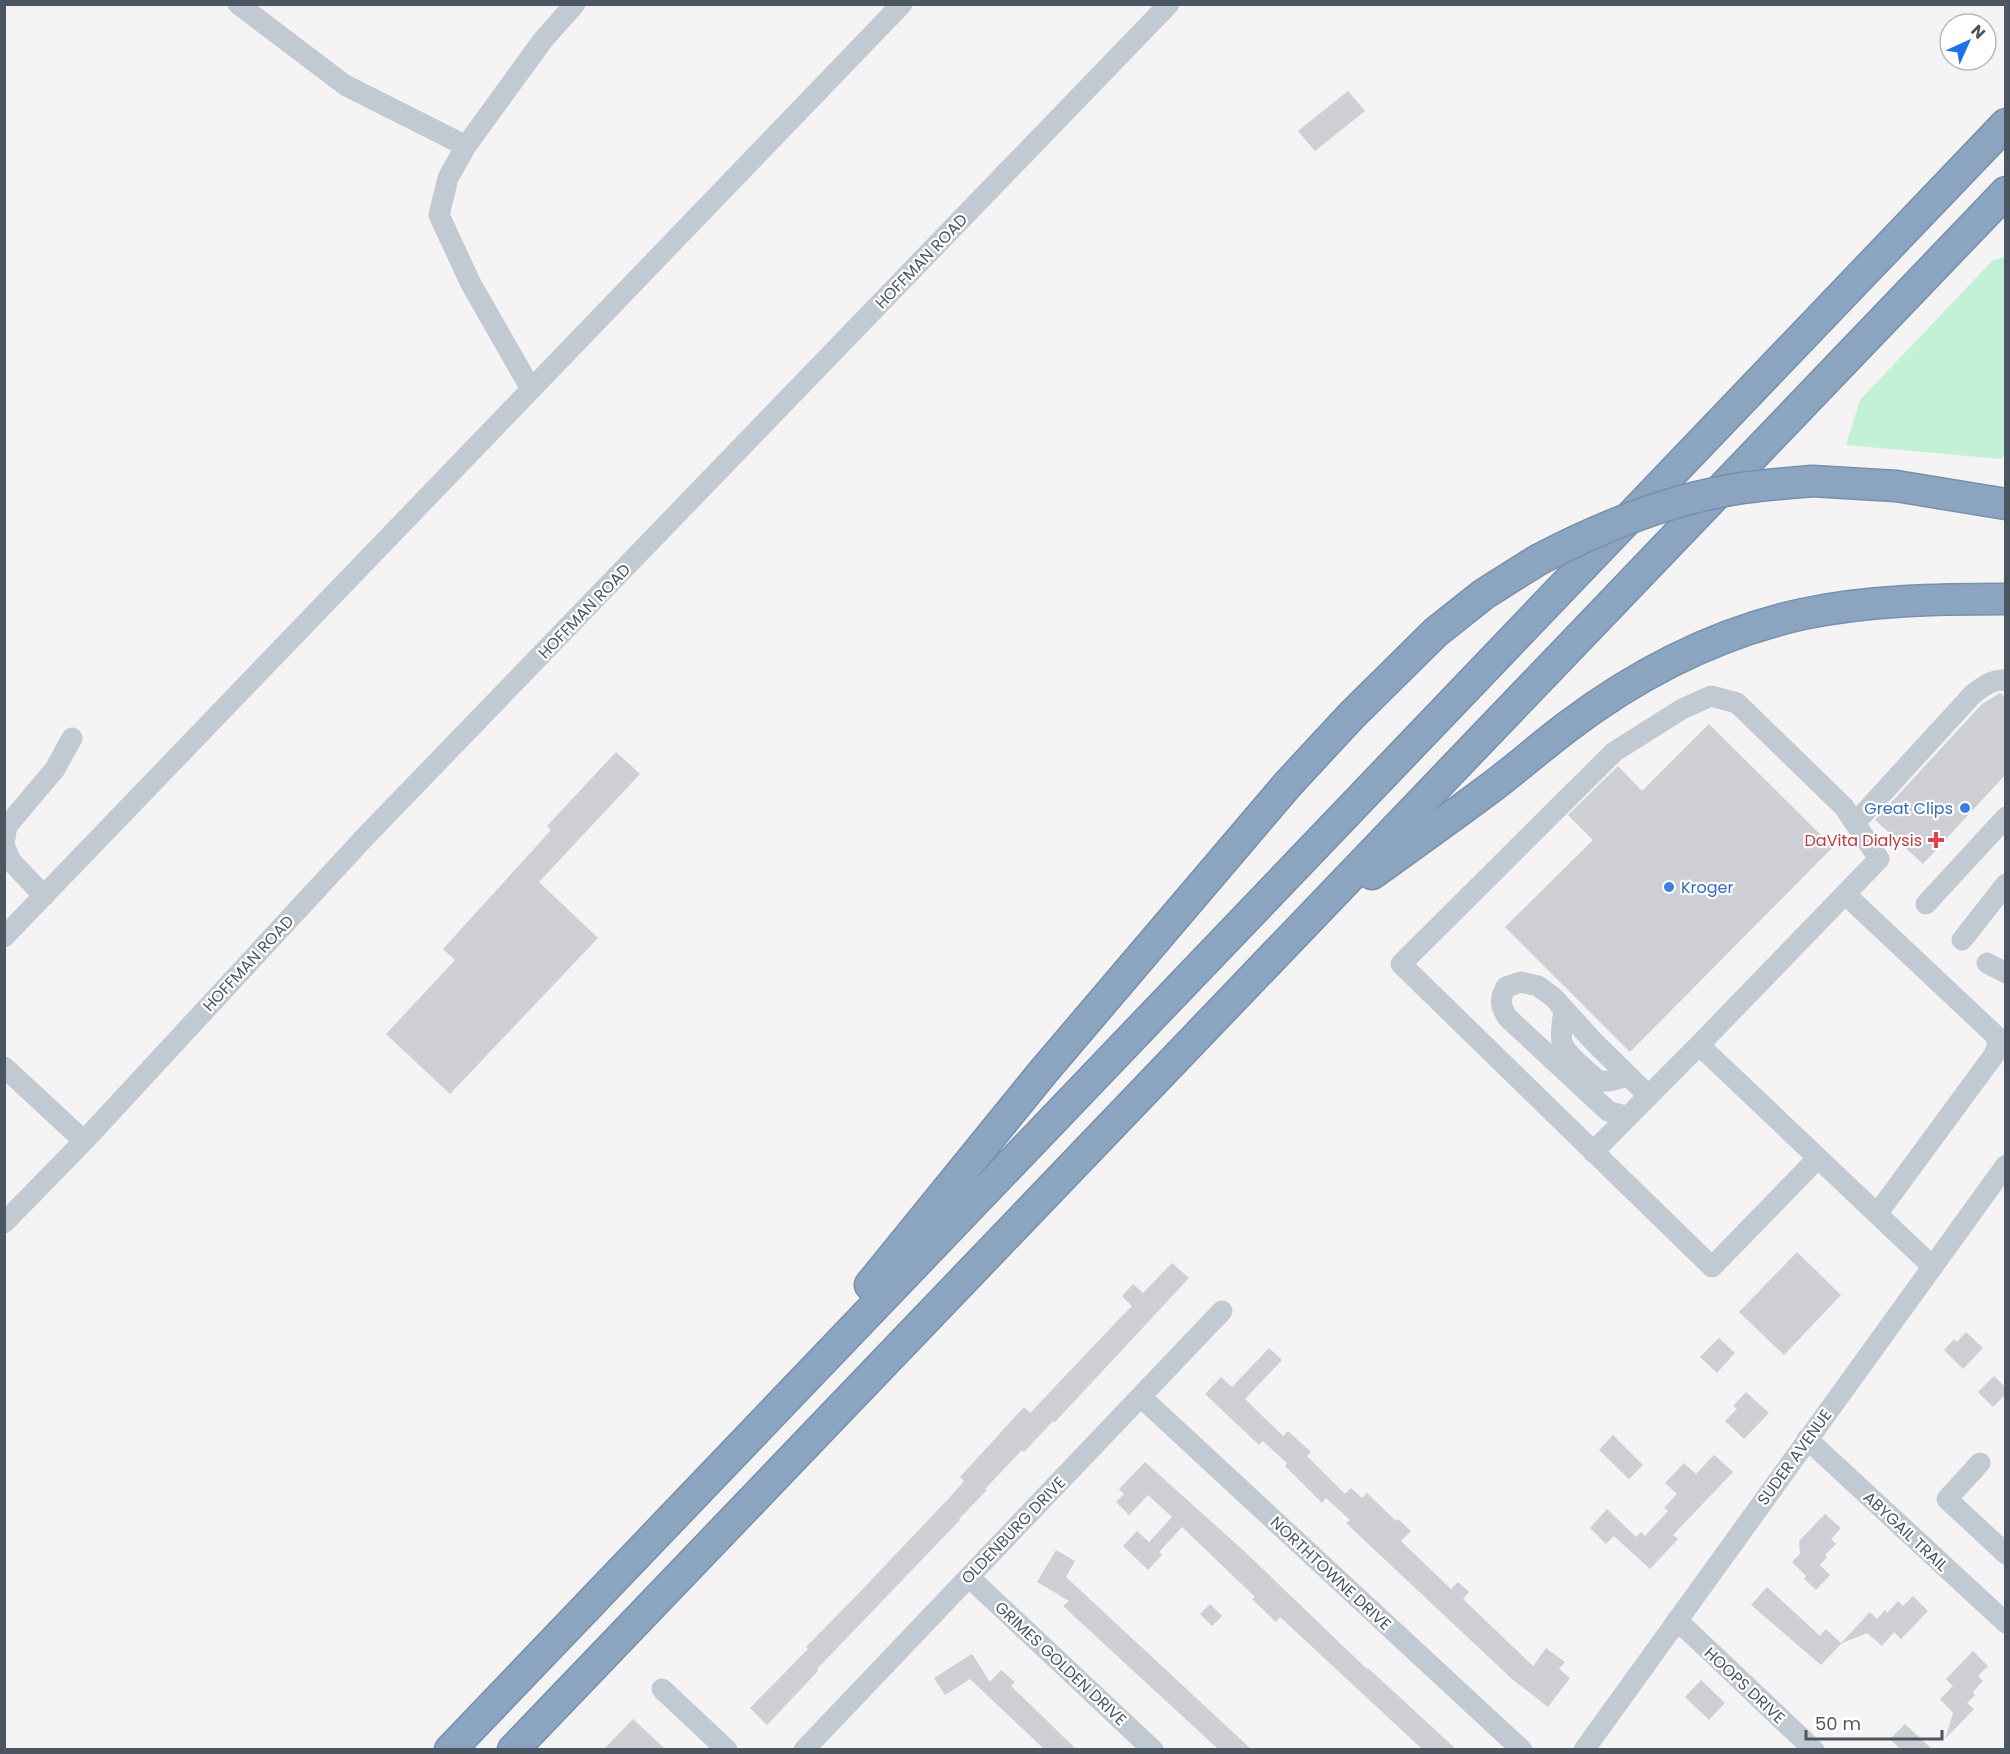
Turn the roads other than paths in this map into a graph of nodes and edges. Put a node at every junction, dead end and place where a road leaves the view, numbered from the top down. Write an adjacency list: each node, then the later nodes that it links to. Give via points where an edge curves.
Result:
1 (238, 4): 6 (street, via 345,85)
2 (575, 4): 6 (street, via 543,40)
3 (902, 4): 8 (street)
4 (1169, 4): 27 (street, HOFFMAN ROAD, via 373,828)
5 (2006, 124): 37 (highway)
6 (466, 146): 8 (street, via 448,178 440,215 471,284)
7 (2006, 192): 20 (highway)
8 (531, 389): 18 (street)
9 (2006, 504): 37 (highway, bridge, via 1896,486 1812,481 1726,490 1618,522 1538,560 1484,594 1436,632 1288,784 1043,1072)
10 (2006, 599): 20 (highway, via 1926,600 1828,610 1746,630 1691,652 1589,711 1495,785)
11 (2006, 680): 14 (street, via 1988,683 1973,694)
12 (72, 738): 15 (street, via 55,769 7,826)
13 (2006, 817): 19 (street)
14 (1855, 823): 16 (street, via 1879,859); 28 (street, via 1844,807 1737,703 1711,696 1614,752 1401,964)
15 (4, 844): 18 (street, via 10,860)
16 (1845, 894): 23 (street); 31 (street, via 1995,1035 1998,1043 1994,1055)
17 (2002, 895): 22 (street)
18 (44, 896): 21 (street)
19 (1926, 904)
20 (1311, 918): 45 (highway)
21 (4, 937)
22 (1962, 940)
23 (1699, 1045): 25 (street); 29 (street)
24 (4, 1067): 27 (street)
25 (1649, 1096): 26 (street); 26 (street, via 1628,1076 1598,1081 1570,1054 1563,1046 1564,1009 1553,997 1538,986 1521,982 1506,987 1500,998 1508,1018 1608,1111)
26 (1628, 1117): 28 (street)
27 (84, 1142): 32 (street, HOFFMAN ROAD)
28 (1593, 1152): 29 (street, via 1712,1267)
29 (1818, 1158): 31 (street)
30 (2006, 1165): 33 (street, SUDER AVENUE)
31 (1877, 1214): 33 (street)
32 (4, 1223)
33 (1934, 1267): 36 (street, SUDER AVENUE)
34 (1222, 1311): 35 (street, OLDENBURG DRIVE)
35 (1141, 1396): 40 (street, OLDENBURG DRIVE); 49 (street, NORTHTOWNE DRIVE)
36 (1807, 1439): 41 (street, ABYGAIL TRAIL); 42 (street, SUDER AVENUE)
37 (746, 1440): 44 (highway)
38 (1980, 1463): 39 (street, via 1947,1499)
39 (2006, 1554)
40 (969, 1577): 47 (street, OLDENBURG DRIVE); 48 (street, GRIMES GOLDEN DRIVE)
41 (2001, 1610)
42 (1677, 1620): 50 (street, SUDER AVENUE); 51 (street, HOOPS DRIVE)
43 (662, 1689): 46 (street)
44 (450, 1749)
45 (513, 1749)
46 (727, 1749)
47 (804, 1749)
48 (1153, 1749)
49 (1522, 1749)
50 (1584, 1749)
51 (1814, 1749)

